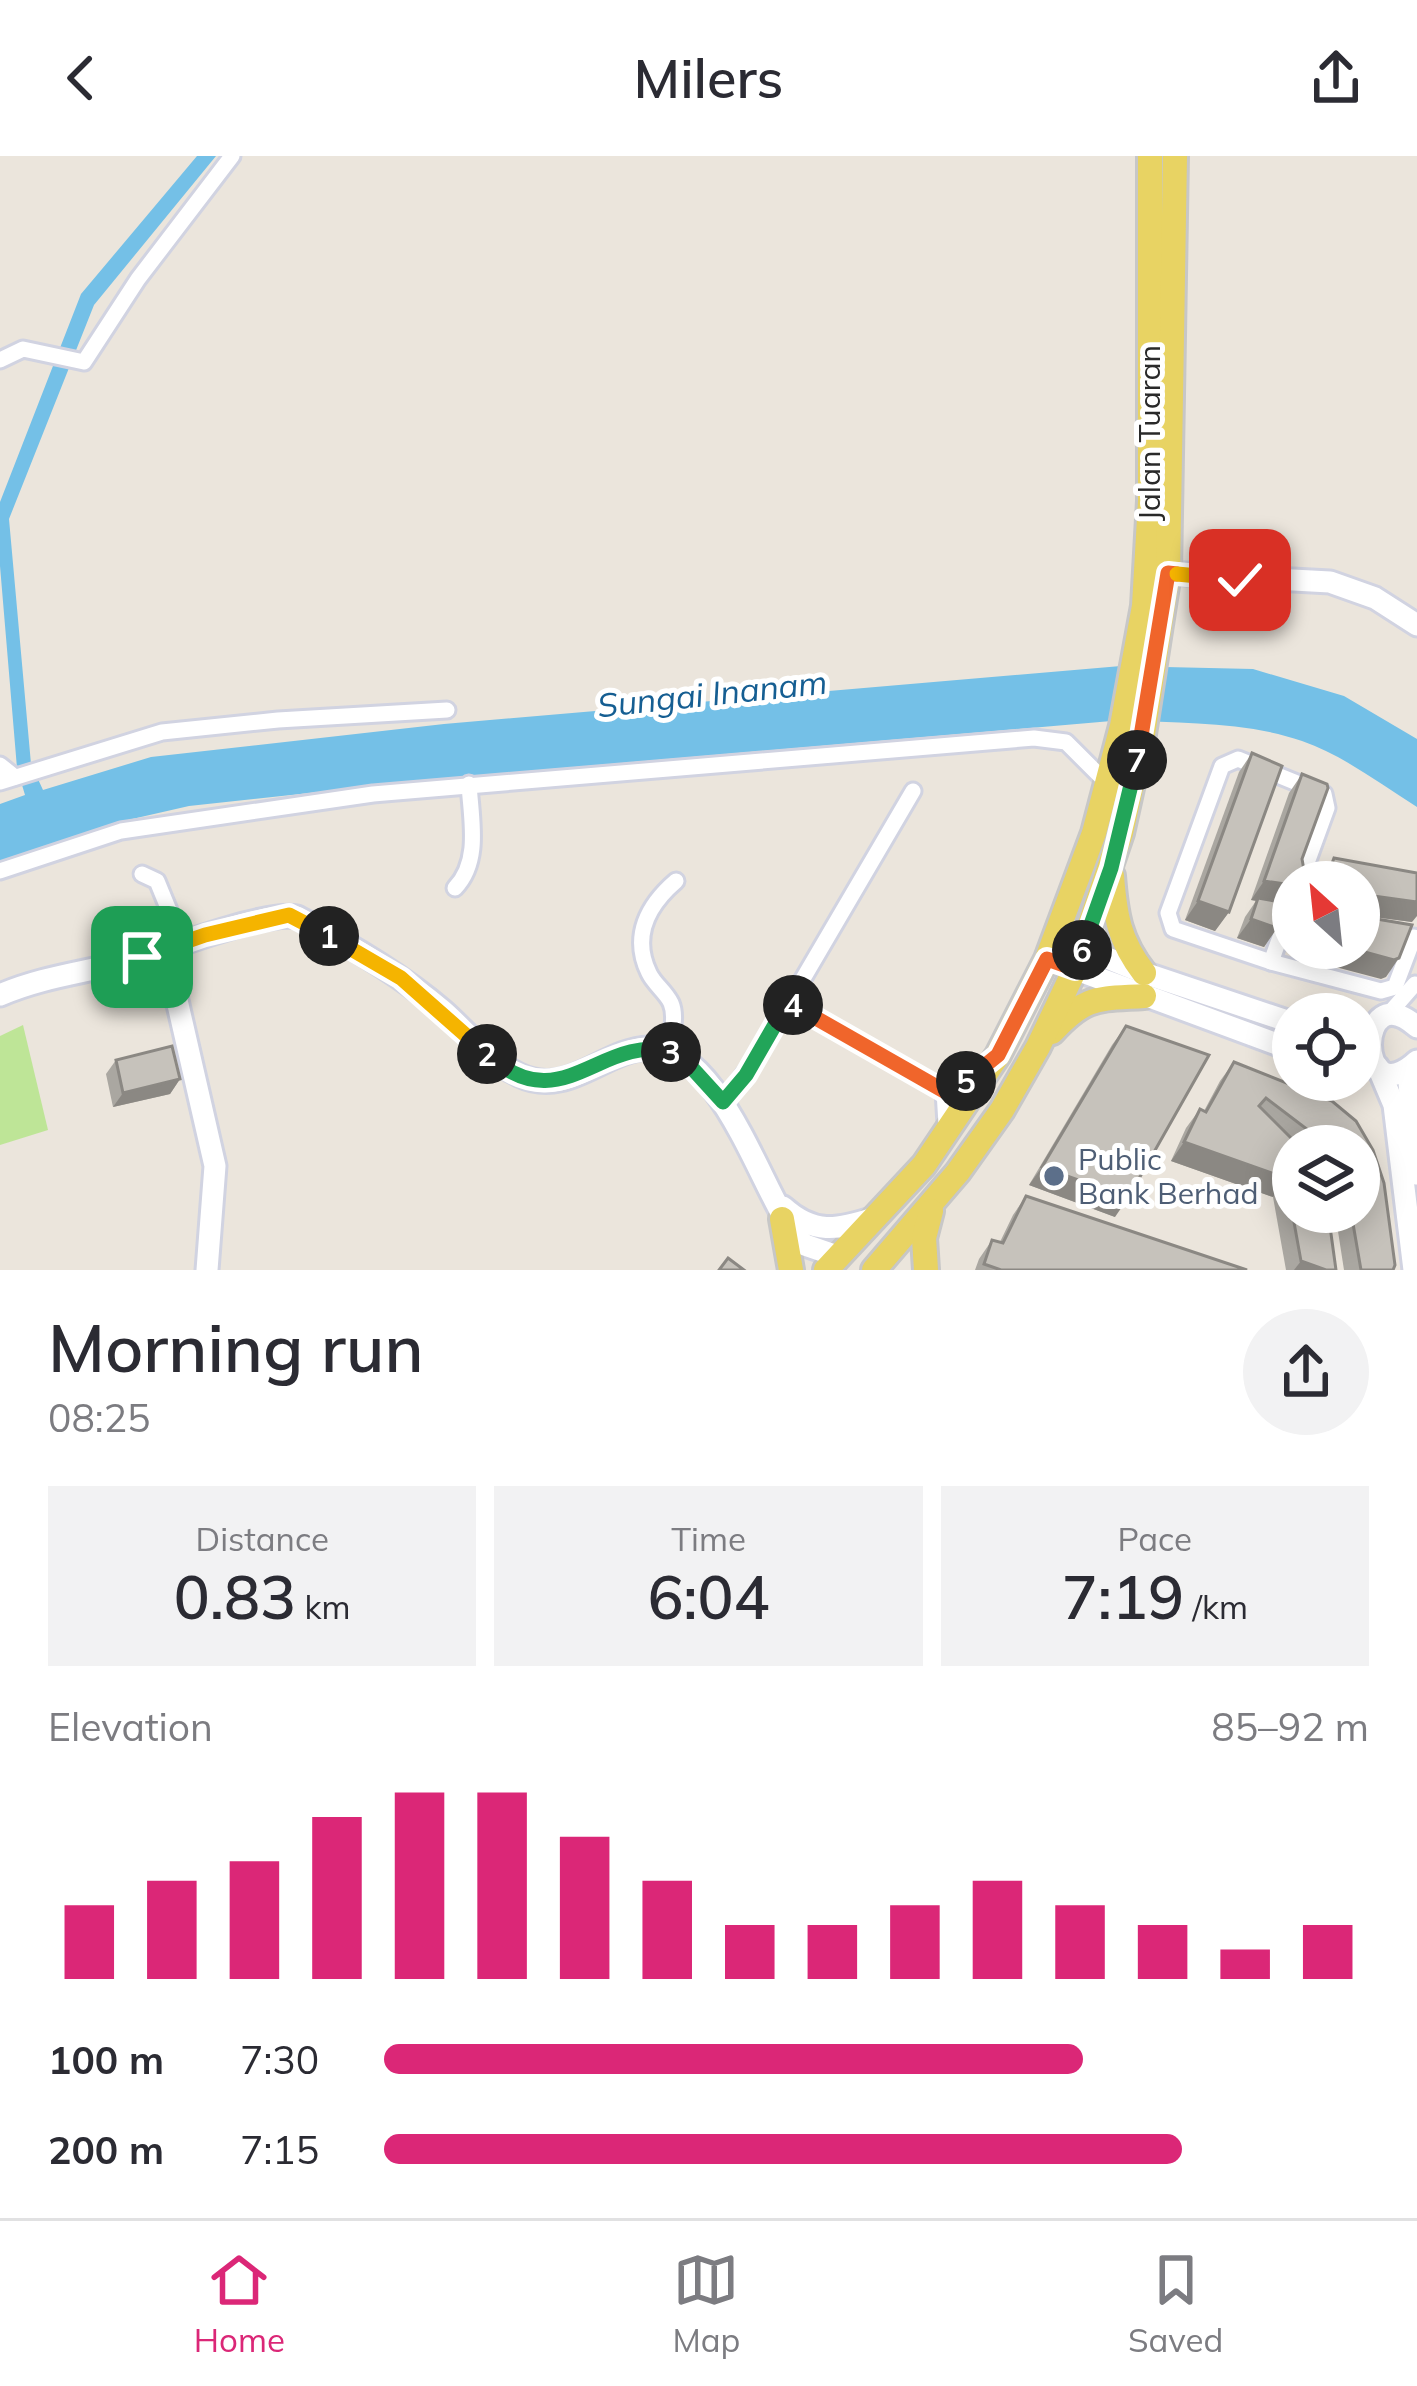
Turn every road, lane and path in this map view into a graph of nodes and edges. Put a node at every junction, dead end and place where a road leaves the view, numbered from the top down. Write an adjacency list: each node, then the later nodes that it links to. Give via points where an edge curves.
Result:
1 (232, 156): 5 (street, via 84,362 23,349)
2 (1150, 156): 4 (main road, Jalan Tuaran)
3 (1175, 156): 4 (main road, via 1164,206); 6 (main road, Jalan Tuaran)
4 (1150, 215): 8 (main road, Jalan Tuaran)
5 (0, 360)
6 (1168, 573): 7 (street, via 1330,582); 8 (main road, Jalan Tuaran)
7 (1417, 625)
8 (1146, 653): 10 (main road, Jalan Tuaran)
9 (447, 710): 12 (street, via 162,733)
10 (1132, 730): 13 (main road, Jalan Tuaran); 17 (main road, Jalan Tuaran)
11 (0, 765): 12 (street)
12 (7, 779)
13 (1107, 783): 14 (street, via 1066,742 1034,738); 24 (main road, Jalan Tuaran)
14 (469, 784): 18 (street, via 170,821); 21 (street, via 472,848)
15 (913, 790): 30 (street)
16 (1308, 861): 26 (street, via 1328,808 1324,794 1238,759 1222,766 1168,913 1172,928)
17 (1111, 868): 25 (main road, Jalan Tuaran); 28 (main road, via 1116,924)
18 (0, 871)
19 (142, 874): 23 (street, via 157,881)
20 (676, 881): 37 (street, via 644,917 649,973 672,1005)
21 (454, 888)
22 (1414, 937): 26 (street, via 1395,986 1381,991)
23 (174, 945): 29 (street); 37 (street, via 297,917 401,978 526,1079 563,1081 630,1052); 51 (street, via 215,1166)
24 (1052, 948): 25 (street); 38 (main road, Jalan Tuaran)
25 (1079, 958): 28 (street); 36 (main road, Jalan Tuaran)
26 (1271, 962)
27 (1416, 981): 31 (street); 34 (street)
28 (1144, 985): 32 (street); 35 (street); 36 (main road, via 1084,1004)
29 (0, 994)
30 (788, 1002): 42 (street); 43 (street)
31 (1380, 1015)
32 (1272, 1018)
33 (1380, 1021): 34 (street, via 1400,1017)
34 (1414, 1025)
35 (1272, 1041)
36 (1038, 1047): 47 (main road, Jalan Tuaran)
37 (668, 1050): 43 (street)
38 (998, 1055): 42 (street); 44 (main road, Jalan Tuaran)
39 (1416, 1063): 40 (street, via 1400,1072); 45 (street, via 1409,1082)
40 (1380, 1066)
41 (1380, 1080): 55 (street, via 1394,1105)
42 (944, 1091): 44 (street)
43 (723, 1102): 46 (street)
44 (944, 1138): 48 (main road, Jalan Tuaran)
45 (1417, 1181)
46 (770, 1195): 48 (street, via 819,1230); 49 (street)
47 (933, 1203): 50 (main road); 53 (main road, Jalan Tuaran); 54 (main road)
48 (874, 1218): 50 (main road, Jalan Tuaran)
49 (782, 1219): 50 (street); 52 (main road)
50 (831, 1263)
51 (206, 1270)
52 (791, 1270)
53 (874, 1270)
54 (926, 1270)
55 (1414, 1270)

